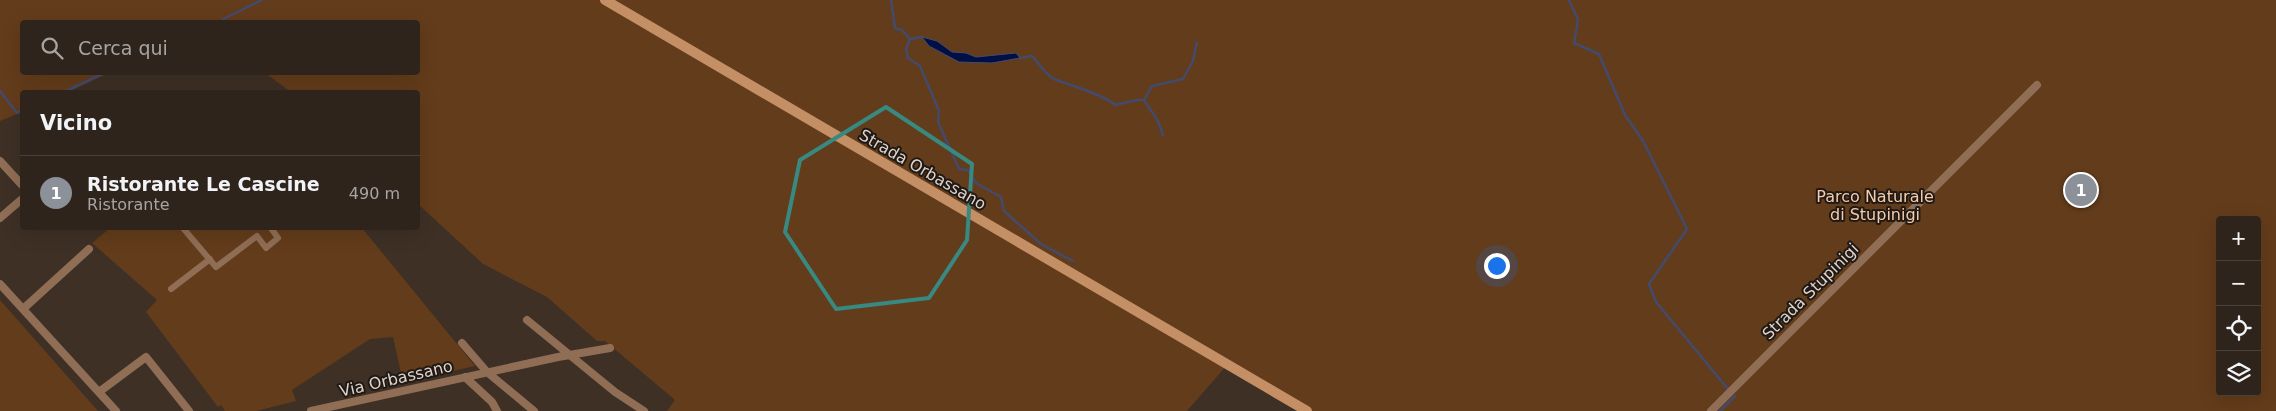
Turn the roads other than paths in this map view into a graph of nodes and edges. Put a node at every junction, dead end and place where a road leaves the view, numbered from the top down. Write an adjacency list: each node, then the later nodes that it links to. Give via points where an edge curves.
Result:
1 (605, 0): 28 (main road, Strada Orbassano)
2 (2036, 85): 29 (street, Strada Stupinigi)
3 (0, 161): 4 (street)
4 (20, 183)
5 (20, 200): 6 (street)
6 (0, 218)
7 (185, 230): 10 (street)
8 (272, 230): 10 (street, via 278,238 266,248 258,236 216,267)
9 (90, 249): 13 (street)
10 (210, 259): 12 (street)
11 (0, 284): 13 (street)
12 (171, 289)
13 (23, 309): 20 (street)
14 (527, 320): 17 (street)
15 (462, 342): 18 (street)
16 (610, 348): 17 (street, Via Orbassano)
17 (571, 354): 18 (street, Via Orbassano); 27 (street, via 615,392)
18 (487, 372): 19 (street, Via Orbassano); 26 (street)
19 (465, 377): 21 (street, Via Orbassano); 25 (street)
20 (99, 392): 22 (street); 23 (street, via 146,357)
21 (322, 410): 24 (street, Via Orbassano)
22 (116, 411)
23 (189, 411)
24 (311, 411)
25 (498, 411)
26 (534, 411)
27 (644, 411)
28 (1307, 411)
29 (1711, 411)

